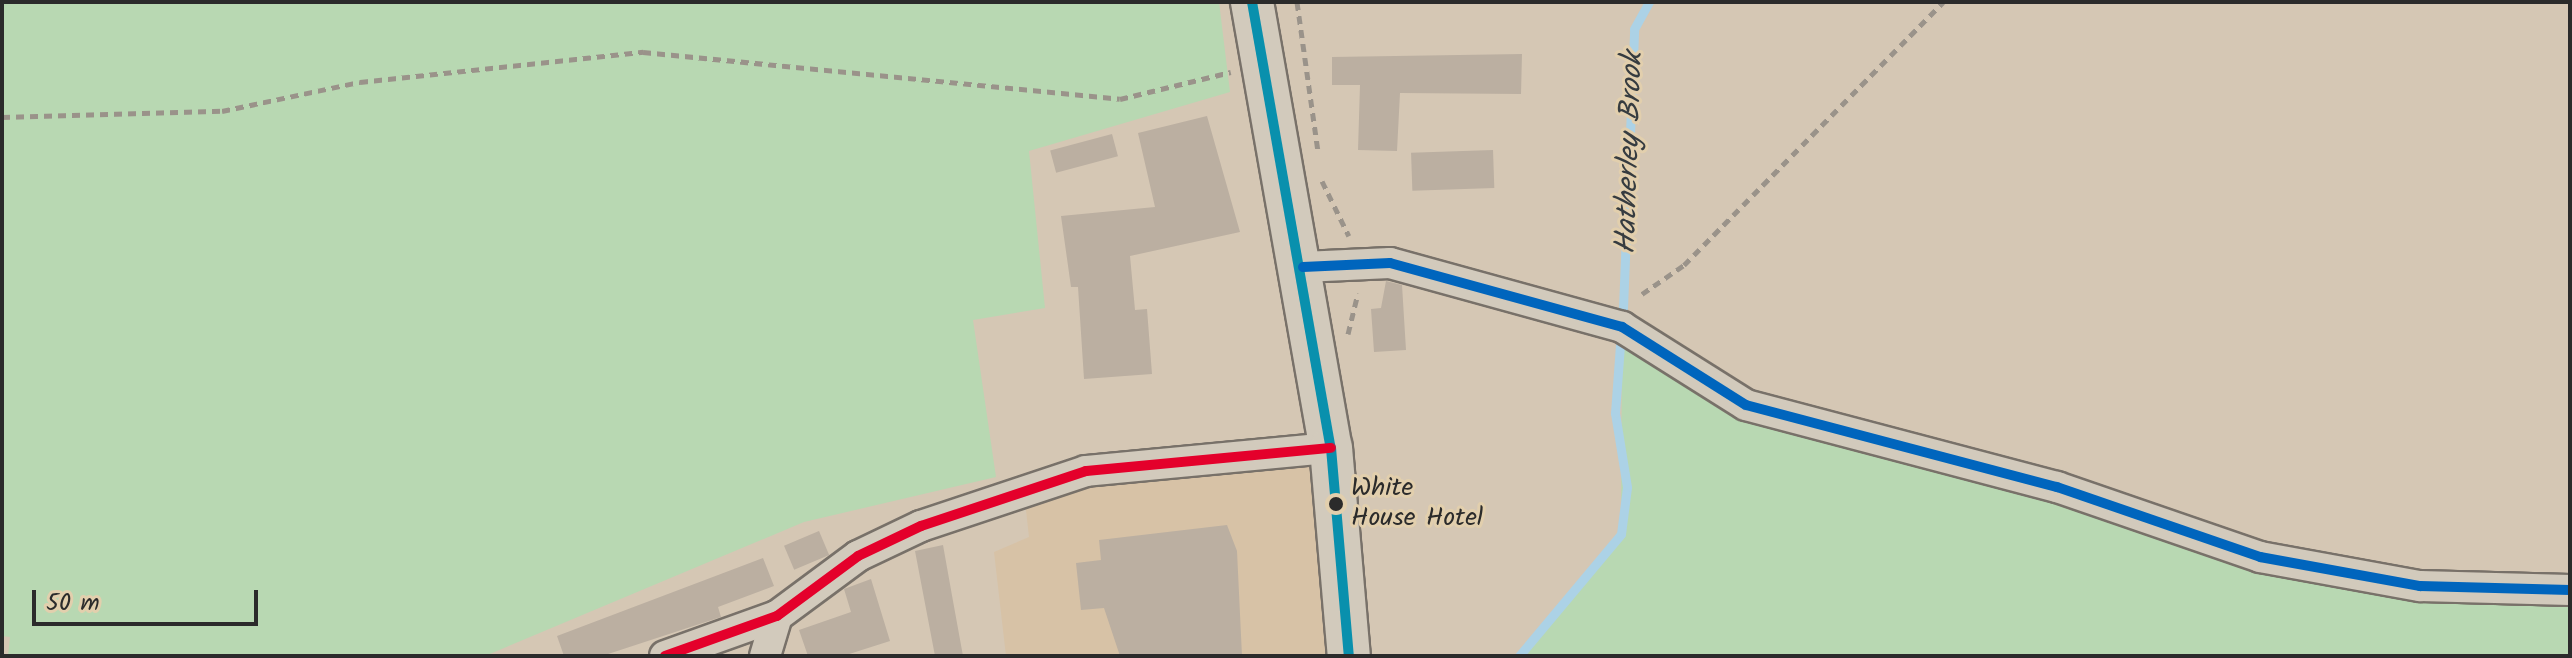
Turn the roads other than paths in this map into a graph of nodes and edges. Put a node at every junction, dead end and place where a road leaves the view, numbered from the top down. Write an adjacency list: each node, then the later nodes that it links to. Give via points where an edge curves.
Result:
1 (1252, 2): 2 (main road)
2 (1303, 267): 3 (main road); 4 (street, via 1390,263 1622,327 1746,405 2057,487 2260,557 2420,586)
3 (1331, 448): 5 (street, via 1086,471 921,526 858,556); 8 (main road)
4 (2570, 590)
5 (777, 616): 6 (street); 7 (street)
6 (665, 656)
7 (765, 656)
8 (1349, 656)

